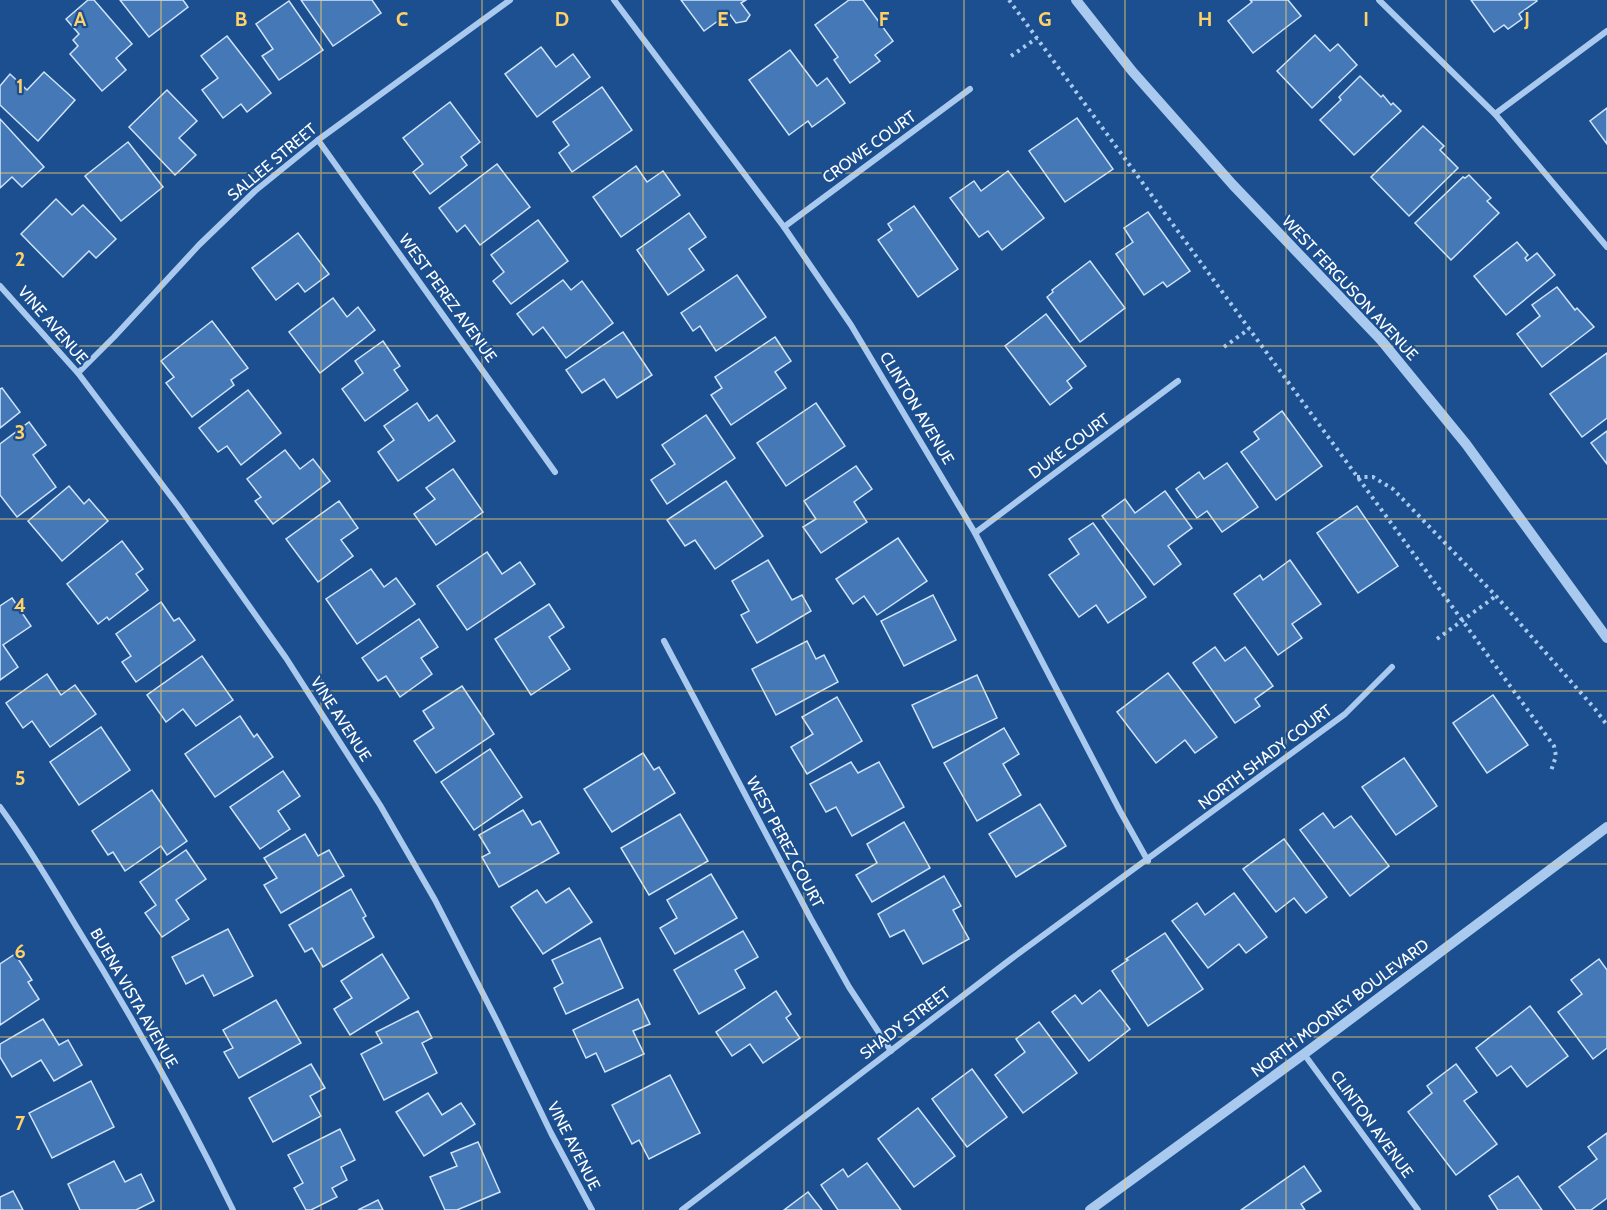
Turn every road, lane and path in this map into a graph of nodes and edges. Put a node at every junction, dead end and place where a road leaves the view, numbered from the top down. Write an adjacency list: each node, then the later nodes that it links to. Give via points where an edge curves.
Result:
1 (510, 0): 11 (street, SALLEE STREET)
2 (614, 0): 12 (street, CLINTON AVENUE)
3 (1009, 0): 7 (path)
4 (1076, 0): 24 (street, WEST FERGUSON AVENUE, via 1132,71 1233,185 1381,340 1466,444)
5 (1379, 0): 10 (street)
6 (1607, 31): 10 (street)
7 (1037, 38): 8 (path); 15 (path)
8 (1011, 56)
9 (970, 89): 12 (street, CROWE COURT)
10 (1495, 114): 13 (street)
11 (318, 140): 17 (street, SALLEE STREET, via 247,199); 19 (street, WEST PEREZ AVENUE)
12 (784, 226): 21 (street, CLINTON AVENUE, via 851,325)
13 (1607, 247)
14 (0, 286): 17 (street, VINE AVENUE)
15 (1249, 329): 16 (path); 20 (path)
16 (1224, 347)
17 (78, 373): 36 (street, VINE AVENUE, via 286,658 380,805 435,900)
18 (1178, 381): 21 (street, DUKE COURT)
19 (555, 472)
20 (1357, 477): 22 (path, via 1373,477 1393,489); 23 (path)
21 (975, 533): 32 (street, CLINTON AVENUE)
22 (1496, 596): 23 (path); 28 (path)
23 (1462, 620): 25 (path); 29 (path, via 1554,746 1556,756)
24 (1607, 638)
25 (1437, 639)
26 (664, 641): 33 (street, WEST PEREZ COURT, via 816,929)
27 (1392, 667): 32 (street, NORTH SHADY COURT, via 1345,714)
28 (1607, 725)
29 (1551, 771)
30 (0, 807): 35 (street, BUENA VISTA AVENUE, via 122,1000 201,1143)
31 (1607, 827): 34 (street, NORTH MOONEY BOULEVARD)
32 (1148, 861): 33 (street, SHADY STREET)
33 (891, 1051): 37 (street, SHADY STREET)
34 (1304, 1054): 38 (street, NORTH MOONEY BOULEVARD); 39 (street, CLINTON AVENUE)
35 (233, 1210)
36 (592, 1210)
37 (682, 1210)
38 (1089, 1210)
39 (1418, 1210)

